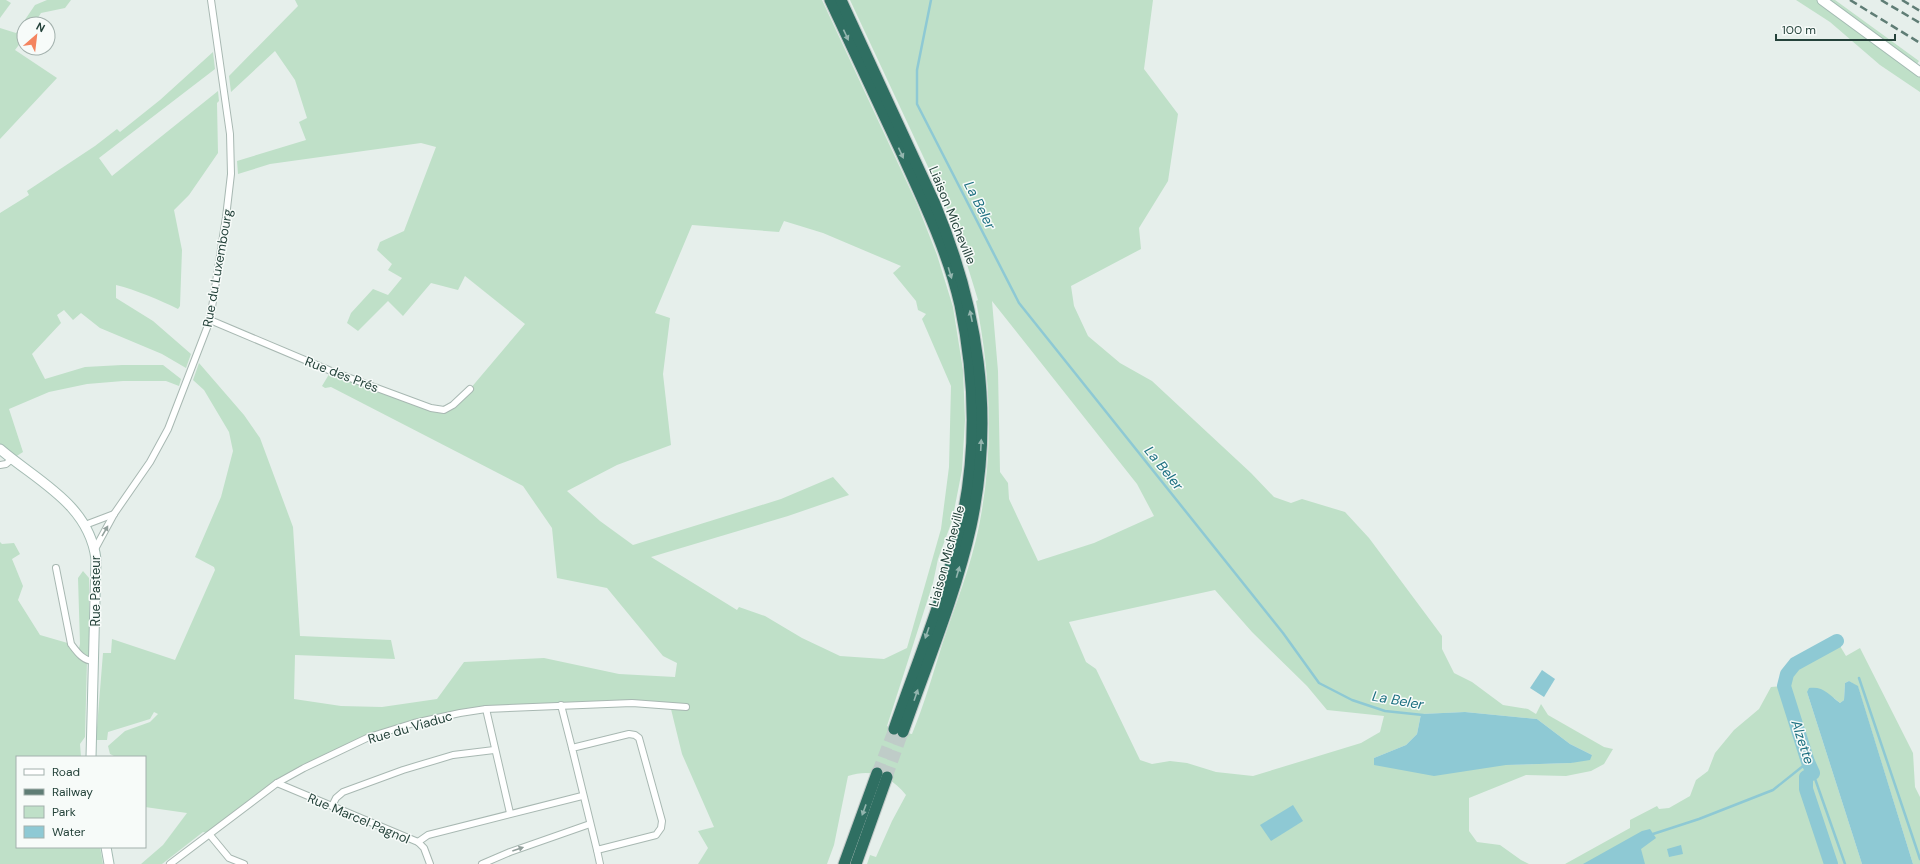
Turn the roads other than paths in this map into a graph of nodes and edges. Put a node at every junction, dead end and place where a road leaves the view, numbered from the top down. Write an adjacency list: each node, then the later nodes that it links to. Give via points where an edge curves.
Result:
1 (211, 0): 6 (street, Rue du Luxembourg, via 230,134 231,174)
2 (830, 0): 3 (highway, Liaison Micheville, one-way to 3, via 940,242 960,304 970,368 973,419 970,471 961,524 898,730 952,591 971,526 980,473 983,419 981,373 968,301 949,238)
3 (841, 0)
4 (1822, 0): 5 (main road)
5 (1920, 72)
6 (210, 320): 7 (street, Rue des Prés, via 331,371 431,408 444,410); 11 (street, Rue du Luxembourg, via 168,429 150,462)
7 (470, 389)
8 (0, 449): 9 (main road, Rue Pasteur)
9 (12, 459): 10 (street); 12 (main road, Rue Pasteur, via 61,496)
10 (0, 465)
11 (114, 514): 12 (street); 13 (street, Rue du Luxembourg, one-way to 11)
12 (85, 524): 13 (main road, Rue Pasteur)
13 (95, 548): 15 (main road, Rue Pasteur)
14 (56, 568): 15 (street, Rue Pasteur, via 71,644 77,653 87,660)
15 (94, 661): 21 (main road, Rue Pasteur)
16 (561, 705): 17 (street, Rue du Viaduc, via 632,703); 18 (street, Rue du Viaduc); 19 (street)
17 (686, 707)
18 (486, 709): 20 (street, via 494,738); 22 (street, Rue du Viaduc, via 369,736)
19 (572, 748): 23 (street); 30 (street, via 629,734 639,738 662,821 656,835)
20 (494, 750): 24 (street, via 453,755 403,770 343,792); 25 (street)
21 (91, 756)
22 (277, 783): 24 (street, Rue Marcel Pagnol); 27 (street, Rue du Viaduc)
23 (582, 796): 25 (street); 26 (street)
24 (332, 806): 28 (street, Rue Marcel Pagnol)
25 (510, 813): 28 (street, via 428,834)
26 (590, 824): 30 (street); 35 (street, one-way to 26)
27 (210, 835): 32 (street, Rue du Viaduc); 33 (street, via 229,858)
28 (418, 842): 34 (street, Rue Marcel Pagnol, via 424,848)
29 (106, 848): 31 (main road)
30 (597, 850): 36 (street)
31 (109, 864)
32 (170, 864)
33 (244, 864)
34 (430, 864)
35 (482, 864)
36 (600, 864)
37 (844, 864): 38 (highway, one-way to 37, via 882,775)
38 (856, 864)

